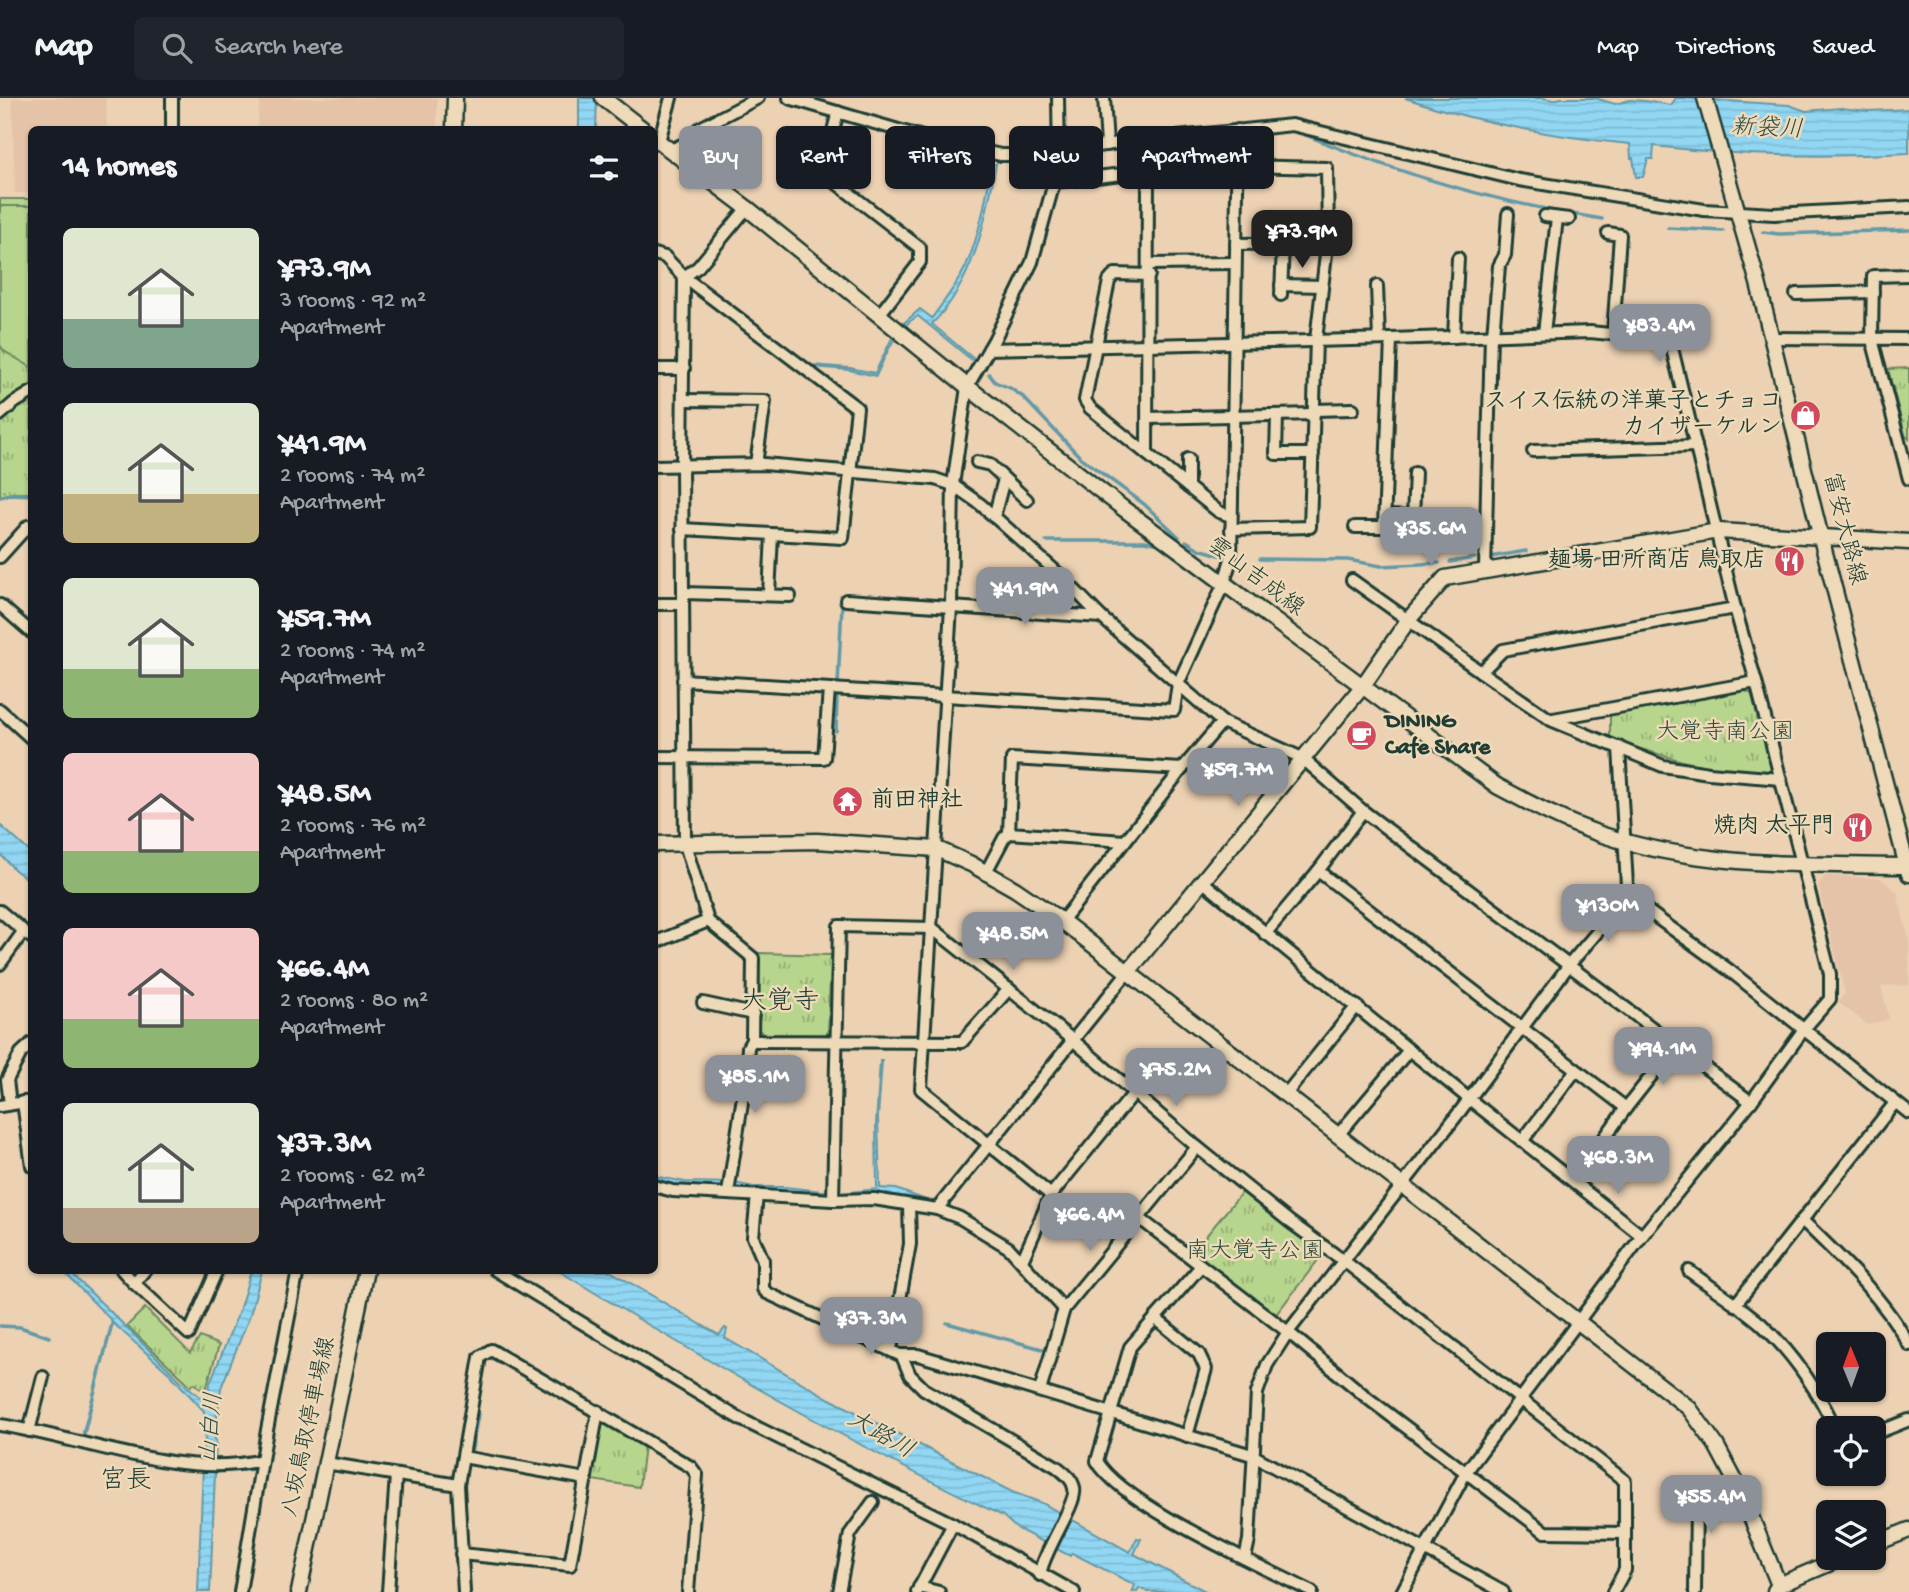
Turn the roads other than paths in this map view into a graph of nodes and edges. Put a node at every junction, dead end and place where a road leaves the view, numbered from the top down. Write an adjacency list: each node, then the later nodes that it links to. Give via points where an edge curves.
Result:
1 (172, 98): 12 (street)
2 (455, 98): 13 (street)
3 (603, 98): 14 (street)
4 (671, 98): 17 (street)
5 (758, 98): 22 (street, via 700,128 690,141)
6 (789, 98): 10 (street)
7 (1058, 98): 15 (street)
8 (1104, 98): 20 (street)
9 (1705, 98): 30 (street, 富安大路線)
10 (811, 101): 11 (street)
11 (838, 112): 23 (street, via 936,141); 47 (street, via 822,172 920,248 920,262)
12 (172, 126)
13 (454, 126)
14 (639, 126)
15 (1059, 126)
16 (1274, 127): 30 (street, via 1292,125 1519,180 1704,211)
17 (658, 136)
18 (658, 140): 22 (street, 雲山吉成線)
19 (1117, 144): 20 (street)
20 (1107, 145): 21 (street)
21 (1103, 146)
22 (671, 150): 29 (street, 雲山吉成線)
23 (1009, 155)
24 (1274, 167): 34 (street, via 1328,168)
25 (1052, 189): 62 (street, via 1032,262)
26 (1149, 189): 40 (street)
27 (1237, 189): 35 (street)
28 (1909, 207): 30 (street, via 1774,214)
29 (747, 208): 42 (street, via 698,267); 47 (street, 雲山吉成線)
30 (1737, 211): 54 (street, 富安大路線)
31 (1508, 214): 52 (street)
32 (1557, 218): 50 (street)
33 (1608, 233): 48 (street, via 1620,234)
34 (1328, 243): 36 (street); 43 (street)
35 (1236, 244): 36 (street); 39 (street)
36 (1283, 244): 43 (street, via 1281,290)
37 (658, 255): 42 (street)
38 (1458, 258): 53 (street)
39 (1235, 263): 40 (street); 59 (street)
40 (1149, 270): 60 (street); 61 (street, via 1115,274 1109,281)
41 (1909, 275): 45 (street, via 1873,276)
42 (684, 277): 64 (street); 84 (street, via 857,408)
43 (1322, 286): 58 (street)
44 (1377, 286): 55 (street)
45 (1873, 292): 46 (street); 56 (street)
46 (1797, 295)
47 (878, 315): 65 (street, 雲山吉成線)
48 (1615, 315): 49 (street); 51 (street)
49 (1689, 323)
50 (1544, 333): 51 (street); 52 (street)
51 (1613, 334): 74 (street, via 1670,340)
52 (1492, 335): 53 (street); 103 (street)
53 (1454, 337): 55 (street)
54 (1770, 338): 56 (street); 100 (street, 富安大路線)
55 (1385, 339): 58 (street); 92 (street)
56 (1872, 339): 57 (street); 75 (street)
57 (1909, 339)
58 (1316, 340): 59 (street); 69 (street)
59 (1233, 343): 60 (street); 72 (street)
60 (1148, 345): 61 (street); 73 (street)
61 (1096, 346): 62 (street); 78 (street, via 1084,400)
62 (989, 349): 65 (street)
63 (658, 369): 64 (street)
64 (684, 369): 67 (street)
65 (967, 387): 88 (street); 105 (street, 雲山吉成線)
66 (28, 394): 70 (street)
67 (683, 400): 81 (street, via 765,401); 83 (street)
68 (1353, 409): 69 (street)
69 (1314, 412): 71 (street); 77 (street)
70 (0, 415)
71 (1277, 415): 72 (street); 77 (street, via 1276,454)
72 (1233, 417): 73 (street); 91 (street)
73 (1148, 418): 78 (street)
74 (1696, 446): 76 (street); 98 (street)
75 (1905, 450): 87 (street)
76 (1533, 451)
77 (1313, 453): 97 (street, via 1310,527)
78 (1147, 454): 89 (street)
79 (1188, 459): 89 (street)
80 (977, 462): 86 (street, via 990,465)
81 (755, 464): 83 (street); 84 (street)
82 (658, 466): 83 (street)
83 (681, 466): 96 (street)
84 (849, 471): 88 (street, via 935,479); 99 (street, via 843,538)
85 (1415, 473): 92 (street, via 1413,516)
86 (1004, 479): 90 (street); 93 (street)
87 (1909, 479)
88 (953, 485): 93 (street); 112 (street)
89 (1188, 487): 91 (street)
90 (1027, 500)
91 (1231, 516): 97 (street)
92 (1385, 516): 95 (street, via 1384,527)
93 (994, 517): 114 (street)
94 (28, 526): 102 (street)
95 (1354, 527)
96 (682, 529): 99 (street); 108 (street)
97 (1231, 529): 105 (street, via 1231,559)
98 (1718, 531): 100 (street); 103 (street); 113 (street)
99 (772, 535): 106 (street)
100 (1821, 538): 101 (street); 142 (street, 富安大路線)
101 (1909, 542)
102 (0, 557)
103 (1485, 570): 115 (street, via 1446,578)
104 (1352, 580): 115 (street)
105 (1224, 583): 120 (street); 121 (street, 雲山吉成線)
106 (769, 594): 107 (street); 108 (street)
107 (790, 596)
108 (683, 598): 110 (street); 118 (street)
109 (846, 600): 112 (street)
110 (658, 603)
111 (0, 605): 116 (street)
112 (951, 607): 114 (street); 123 (street)
113 (1735, 608): 117 (street, via 1503,650); 119 (street)
114 (1101, 617): 120 (street)
115 (1409, 619): 117 (street); 121 (street)
116 (28, 630)
117 (1481, 672): 125 (street)
118 (683, 680): 122 (street); 130 (street)
119 (1756, 682): 125 (street); 133 (street)
120 (1178, 684): 123 (street, via 1174,710); 126 (street)
121 (1362, 687): 131 (street); 137 (street, 雲山吉成線, via 1497,786 1554,816)
122 (829, 689): 123 (street); 130 (street, via 824,758)
123 (946, 696): 140 (street)
124 (0, 710): 127 (street)
125 (1551, 720): 128 (street)
126 (1222, 722): 131 (street); 132 (street)
127 (28, 735)
128 (1619, 747): 133 (street, via 1663,766); 137 (street)
129 (658, 757): 130 (street)
130 (684, 758): 139 (street)
131 (1302, 758): 134 (street); 145 (street)
132 (1182, 769): 135 (street, via 1013,759); 136 (street)
133 (1781, 779): 141 (street)
134 (1363, 811): 143 (street); 155 (street)
135 (1009, 833): 136 (street); 144 (street)
136 (1125, 841): 149 (street)
137 (1625, 841): 141 (street, 雲山吉成線, via 1704,857); 146 (street)
138 (658, 844): 139 (street)
139 (685, 844): 140 (street, via 817,841); 148 (street)
140 (937, 849): 144 (street); 150 (street)
141 (1802, 866): 142 (street, 雲山吉成線); 162 (street, via 1831,984 1830,999)
142 (1908, 869)
143 (1318, 871): 151 (street); 161 (street)
144 (986, 872): 149 (street)
145 (1202, 881): 151 (street); 156 (street)
146 (1628, 903): 155 (street, via 1622,903); 162 (street, via 1636,902)
147 (0, 911): 152 (street)
148 (708, 921): 153 (street); 160 (street, via 753,958)
149 (1062, 921): 156 (street)
150 (932, 928): 157 (street); 164 (street); 166 (street, via 839,926)
151 (1265, 934): 159 (street)
152 (27, 935): 154 (street)
153 (658, 941)
154 (0, 964)
155 (1569, 965): 161 (street); 168 (street)
156 (1127, 973): 165 (street); 172 (street)
157 (1009, 989): 164 (street, via 962,1042); 165 (street)
158 (703, 1003): 160 (street)
159 (1357, 1006): 169 (street); 172 (street)
160 (752, 1014): 163 (street)
161 (1522, 1029): 170 (street); 173 (street)
162 (1804, 1029): 175 (street); 176 (street)
163 (752, 1040): 166 (street); 187 (street)
164 (925, 1041): 166 (street); 182 (street, via 921,1089)
165 (1074, 1041): 171 (street); 182 (street)
166 (838, 1042): 190 (street)
167 (28, 1046): 177 (street, via 8,1080)
168 (1675, 1046): 175 (street); 178 (street)
169 (1409, 1050): 173 (street); 180 (street)
170 (1576, 1070): 178 (street); 181 (street)
171 (1134, 1093): 183 (street); 189 (street)
172 (1286, 1094): 180 (street)
173 (1468, 1098): 181 (street); 185 (street)
174 (27, 1102): 177 (street)
175 (1751, 1102): 195 (street)
176 (1894, 1104): 179 (street); 194 (street)
177 (5, 1105)
178 (1626, 1108): 184 (street)
179 (1909, 1113)
180 (1338, 1135): 185 (street)
181 (1523, 1140): 184 (street)
182 (987, 1144): 189 (street); 192 (street)
183 (1197, 1147): 193 (street); 197 (street)
184 (1574, 1180): 195 (street)
185 (1402, 1186): 197 (street); 210 (street)
186 (658, 1187): 187 (street, via 673,1191)
187 (728, 1187): 188 (street)
188 (757, 1195): 190 (street); 213 (street, via 753,1237 763,1261 763,1289)
189 (1051, 1195): 196 (street)
190 (833, 1200): 191 (street, via 874,1199)
191 (909, 1205): 192 (street); 213 (street, via 910,1244)
192 (937, 1209): 196 (street, via 996,1238)
193 (1139, 1218): 198 (street); 208 (street)
194 (1802, 1220): 207 (street); 212 (street, via 1846,1262)
195 (1642, 1236): 210 (street)
196 (1022, 1261): 208 (street)
197 (1344, 1261): 211 (street); 217 (street)
198 (1201, 1266): 209 (street); 211 (street)
199 (1689, 1271): 207 (street)
200 (126, 1274): 206 (street)
201 (142, 1274): 206 (street)
202 (215, 1274): 206 (street, via 189,1334)
203 (298, 1274): 228 (street)
204 (365, 1274): 229 (street, 八坂鳥取停車場線)
205 (502, 1274): 236 (street, via 740,1419)
206 (134, 1283)
207 (1735, 1305): 220 (street, via 1759,1322 1792,1359)
208 (1064, 1309): 216 (street)
209 (1156, 1318): 219 (street, via 1130,1347); 225 (street, via 1199,1354 1206,1369)
210 (1578, 1321): 217 (street); 233 (street, via 1689,1408)
211 (1288, 1332): 226 (street, via 1257,1393); 230 (street)
212 (1909, 1345)
213 (891, 1349): 214 (street)
214 (901, 1355): 216 (street, via 918,1355); 244 (street, via 910,1375 924,1389 1071,1479 1072,1503 1042,1561)
215 (43, 1377): 224 (street)
216 (1040, 1391): 219 (street)
217 (1520, 1399): 230 (street); 238 (street, via 1625,1481)
218 (598, 1411): 227 (street, via 491,1350 480,1357); 232 (street); 251 (street, via 691,1466 697,1475)
219 (1112, 1413): 225 (street); 242 (street, via 1097,1461 1104,1473 1158,1512)
220 (1830, 1416)
221 (1909, 1420): 223 (street)
222 (0, 1425): 224 (street)
223 (1886, 1429)
224 (29, 1431): 228 (street, via 197,1466)
225 (1187, 1436): 226 (street)
226 (1252, 1455): 240 (street); 242 (street)
227 (463, 1457): 232 (street); 234 (street)
228 (262, 1461): 247 (street)
229 (326, 1463): 231 (street); 248 (street, 八坂鳥取停車場線)
230 (1466, 1472): 238 (street, via 1545,1532); 240 (street)
231 (396, 1475): 234 (street); 249 (street)
232 (586, 1479): 241 (street, via 570,1565)
233 (1737, 1484): 245 (street); 259 (street, via 1696,1503)
234 (458, 1485): 241 (street)
235 (873, 1502): 252 (street, via 850,1534)
236 (953, 1524): 244 (street); 246 (street)
237 (1909, 1530): 239 (street)
238 (1625, 1533): 258 (street, via 1625,1570)
239 (1886, 1539)
240 (1424, 1549): 256 (street); 257 (street)
241 (461, 1554): 250 (street)
242 (1245, 1558): 255 (street)
243 (1816, 1570): 245 (street)
244 (1040, 1575): 254 (street)
245 (1777, 1588)
246 (918, 1590): 253 (street)
247 (240, 1592)
248 (299, 1592)
249 (388, 1592)
250 (464, 1592)
251 (688, 1592)
252 (839, 1592)
253 (939, 1592)
254 (1074, 1592)
255 (1312, 1592)
256 (1402, 1592)
257 (1503, 1592)
258 (1613, 1592)
259 (1695, 1592)

